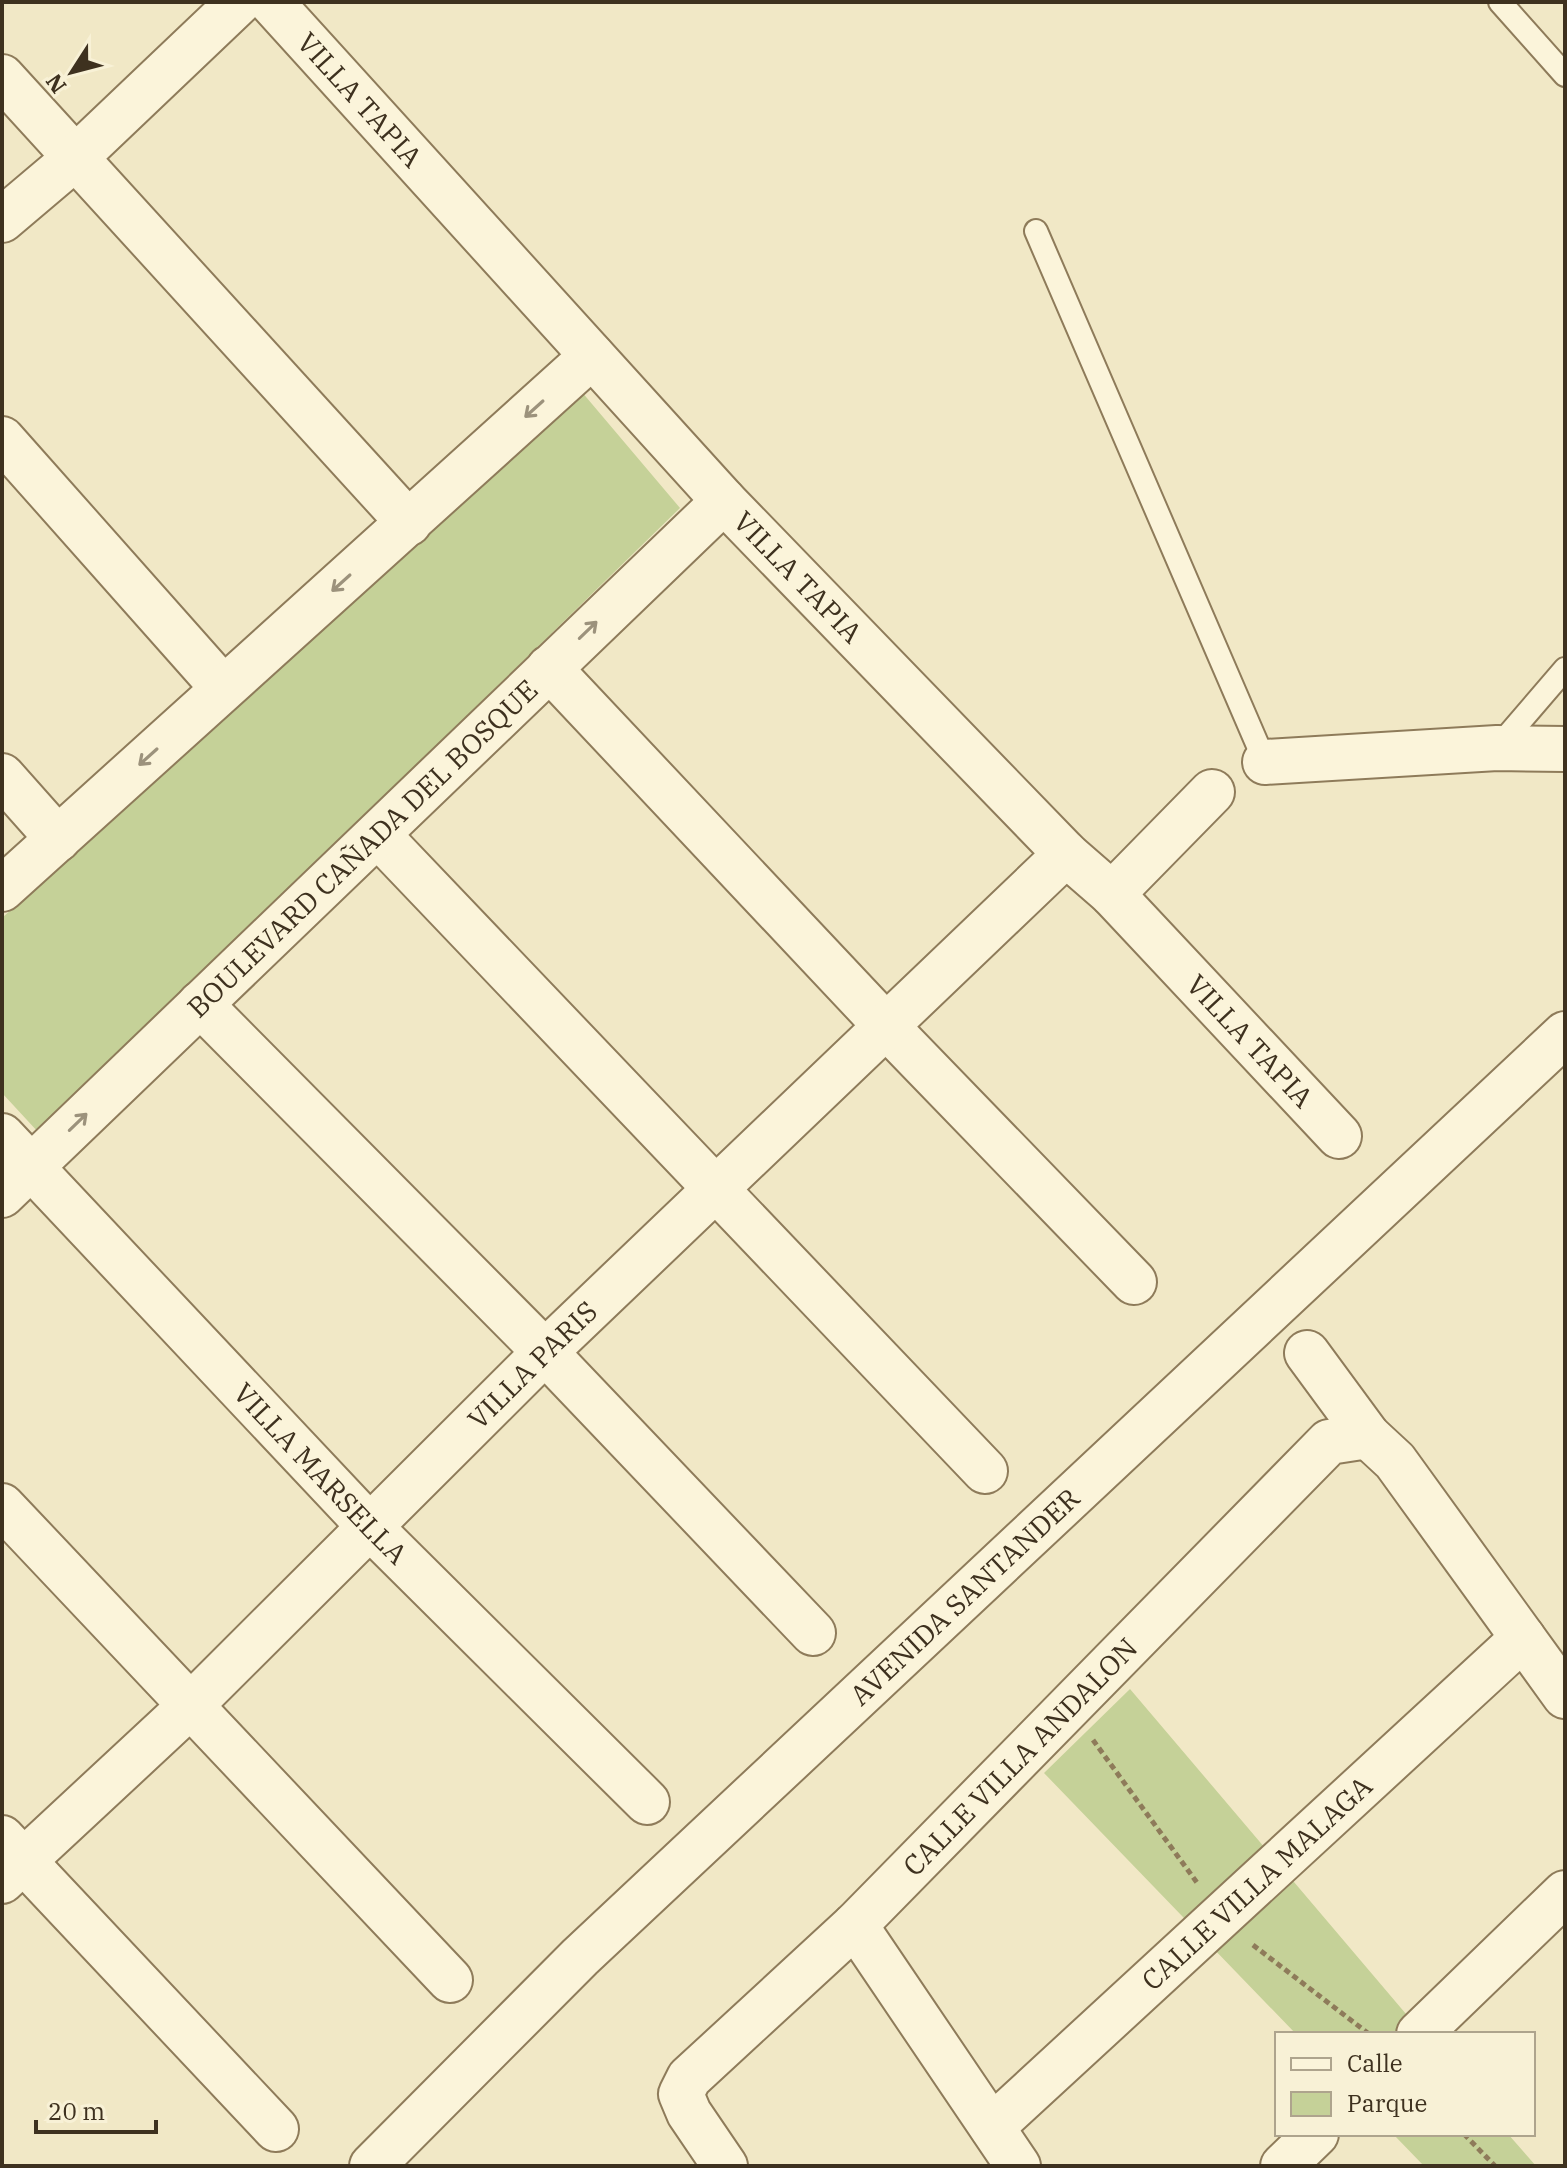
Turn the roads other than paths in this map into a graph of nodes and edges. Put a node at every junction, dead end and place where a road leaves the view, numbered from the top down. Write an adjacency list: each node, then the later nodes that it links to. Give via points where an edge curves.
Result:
1 (239, 2): 6 (street)
2 (271, 2): 9 (street, VILLA TAPIA)
3 (1500, 2): 4 (lane)
4 (1565, 75)
5 (2, 77): 6 (street)
6 (74, 159): 7 (street); 12 (street)
7 (2, 220)
8 (1036, 231): 18 (lane)
9 (592, 356): 11 (street, VILLA TAPIA); 12 (street, one-way to 12)
10 (2, 439): 15 (street)
11 (724, 501): 13 (street, BOULEVARD CAÑADA DEL BOSQUE, one-way to 11); 23 (street, VILLA TAPIA)
12 (409, 523): 15 (street, one-way to 15)
13 (549, 668): 21 (street, BOULEVARD CAÑADA DEL BOSQUE); 27 (street)
14 (1565, 669): 16 (lane)
15 (223, 688): 22 (street, one-way to 22)
16 (1497, 748): 17 (street); 18 (street)
17 (1565, 749)
18 (1265, 762)
19 (2, 776): 22 (street)
20 (1212, 792): 25 (street)
21 (378, 835): 26 (street, BOULEVARD CAÑADA DEL BOSQUE); 31 (street)
22 (58, 839): 24 (street)
23 (1066, 854): 25 (street, VILLA TAPIA); 27 (street, VILLA PARIS)
24 (2, 889)
25 (1112, 894): 29 (street, VILLA TAPIA)
26 (200, 1004): 30 (street, BOULEVARD CAÑADA DEL BOSQUE, one-way to 26); 33 (street)
27 (886, 1026): 31 (street, VILLA PARIS); 32 (street)
28 (1565, 1034): 52 (street, AVENIDA SANTANDER, via 580,1957)
29 (1339, 1136)
30 (11, 1166): 38 (street, VILLA MARSELLA)
31 (715, 1189): 33 (street, VILLA PARIS); 36 (street)
32 (1134, 1282)
33 (545, 1352): 38 (street, VILLA PARIS); 39 (street)
34 (1307, 1353): 35 (street)
35 (1368, 1436): 40 (street, via 1395,1461); 46 (street, CALLE VILLA ANDALON, via 1329,1442)
36 (985, 1471)
37 (2, 1506): 42 (street)
38 (371, 1528): 42 (street, VILLA PARIS); 43 (street, VILLA MARSELLA)
39 (813, 1633)
40 (1523, 1638): 41 (street); 49 (street, CALLE VILLA MALAGA)
41 (1565, 1696)
42 (189, 1707): 44 (street, VILLA PARIS); 47 (street)
43 (647, 1802)
44 (9, 1860): 50 (street)
45 (1565, 1893): 48 (street)
46 (855, 1925): 49 (street); 53 (street, CALLE VILLA ANDALON, via 689,2078 681,2094)
47 (450, 1980)
48 (1421, 2032)
49 (992, 2127): 54 (street)
50 (276, 2129)
51 (1314, 2136): 55 (street)
52 (372, 2166)
53 (725, 2166)
54 (1018, 2166)
55 (1283, 2166)

